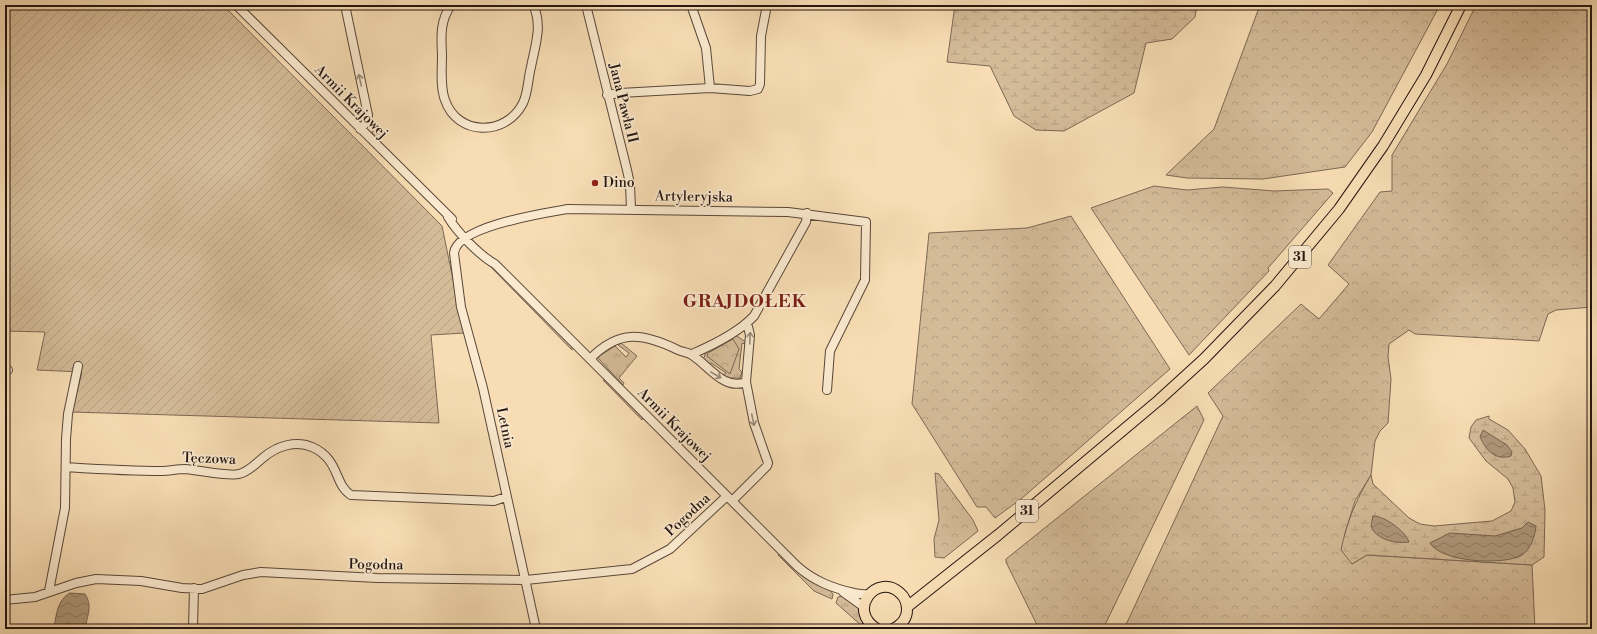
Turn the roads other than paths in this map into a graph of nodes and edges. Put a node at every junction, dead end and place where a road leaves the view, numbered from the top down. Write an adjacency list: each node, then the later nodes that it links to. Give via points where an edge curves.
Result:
1 (236, 5): 11 (street, Armii Krajowej)
2 (345, 5): 11 (street, one-way to 2, via 367,122 368,115)
3 (451, 5): 4 (street, via 444,16 441,33 445,101 462,123 485,129 508,120 523,103 538,32 537,14)
4 (533, 5)
5 (586, 5): 10 (street, Jana Pawła II)
6 (692, 5): 9 (street, via 706,48)
7 (767, 5): 9 (street, via 761,36 758,89 750,91)
8 (1461, 5): 26 (main road, 31, via 1426,75 1383,146 1339,209 1275,286 1204,360 1159,400 998,535)
9 (710, 88): 10 (street)
10 (607, 95): 12 (street, Jana Pawła II, via 630,184)
11 (360, 129): 14 (street, Armii Krajowej, via 448,217 452,225)
12 (630, 209): 13 (street, Artyleryjska); 14 (street, Artyleryjska, via 568,209 538,214 480,230)
13 (808, 213): 15 (street, via 806,222 763,302); 20 (street, Artyleryjska, via 866,222 865,280 830,350)
14 (468, 236): 17 (street, Armii Krajowej); 22 (street, Letnia, via 455,248 454,253 461,307 483,388)
15 (747, 323): 16 (street); 19 (street, one-way to 15, via 750,335)
16 (692, 354): 17 (street, via 681,352 654,339 636,336 614,342); 19 (street, one-way to 19, via 711,372 725,380 739,384)
17 (590, 359): 23 (street, Armii Krajowej)
18 (78, 366): 21 (street, via 68,414)
19 (746, 382): 23 (street, one-way to 23, via 754,423 768,463)
20 (827, 390)
21 (66, 467): 22 (street, Tęczowa, via 156,471 184,469 238,475 253,468 272,451 285,445 304,444 326,456 334,465 345,492 351,495 494,501); 27 (street, via 65,508)
22 (506, 497): 24 (street, Letnia)
23 (729, 499): 24 (street, Pogodna, via 670,549 632,569); 28 (street, Armii Krajowej, via 800,569 822,584)
24 (526, 580): 25 (street, Pogodna, via 370,578 261,572 243,574 202,589); 37 (street, Letnia)
25 (194, 588): 27 (street, Pogodna, via 141,581 96,579); 36 (street)
26 (930, 588): 30 (main road, 31); 33 (main road, 31)
27 (49, 591): 31 (street, Pogodna, via 35,597)
28 (843, 591): 29 (street, Armii Krajowej); 32 (street, Armii Krajowej)
29 (869, 594): 30 (main road, via 885,587); 32 (main road)
30 (902, 594): 33 (main road)
31 (5, 600)
32 (864, 607): 34 (main road)
33 (907, 607): 35 (main road, 31, via 906,617)
34 (865, 624): 38 (main road)
35 (898, 628)
36 (193, 629)
37 (536, 629)
38 (877, 629)

